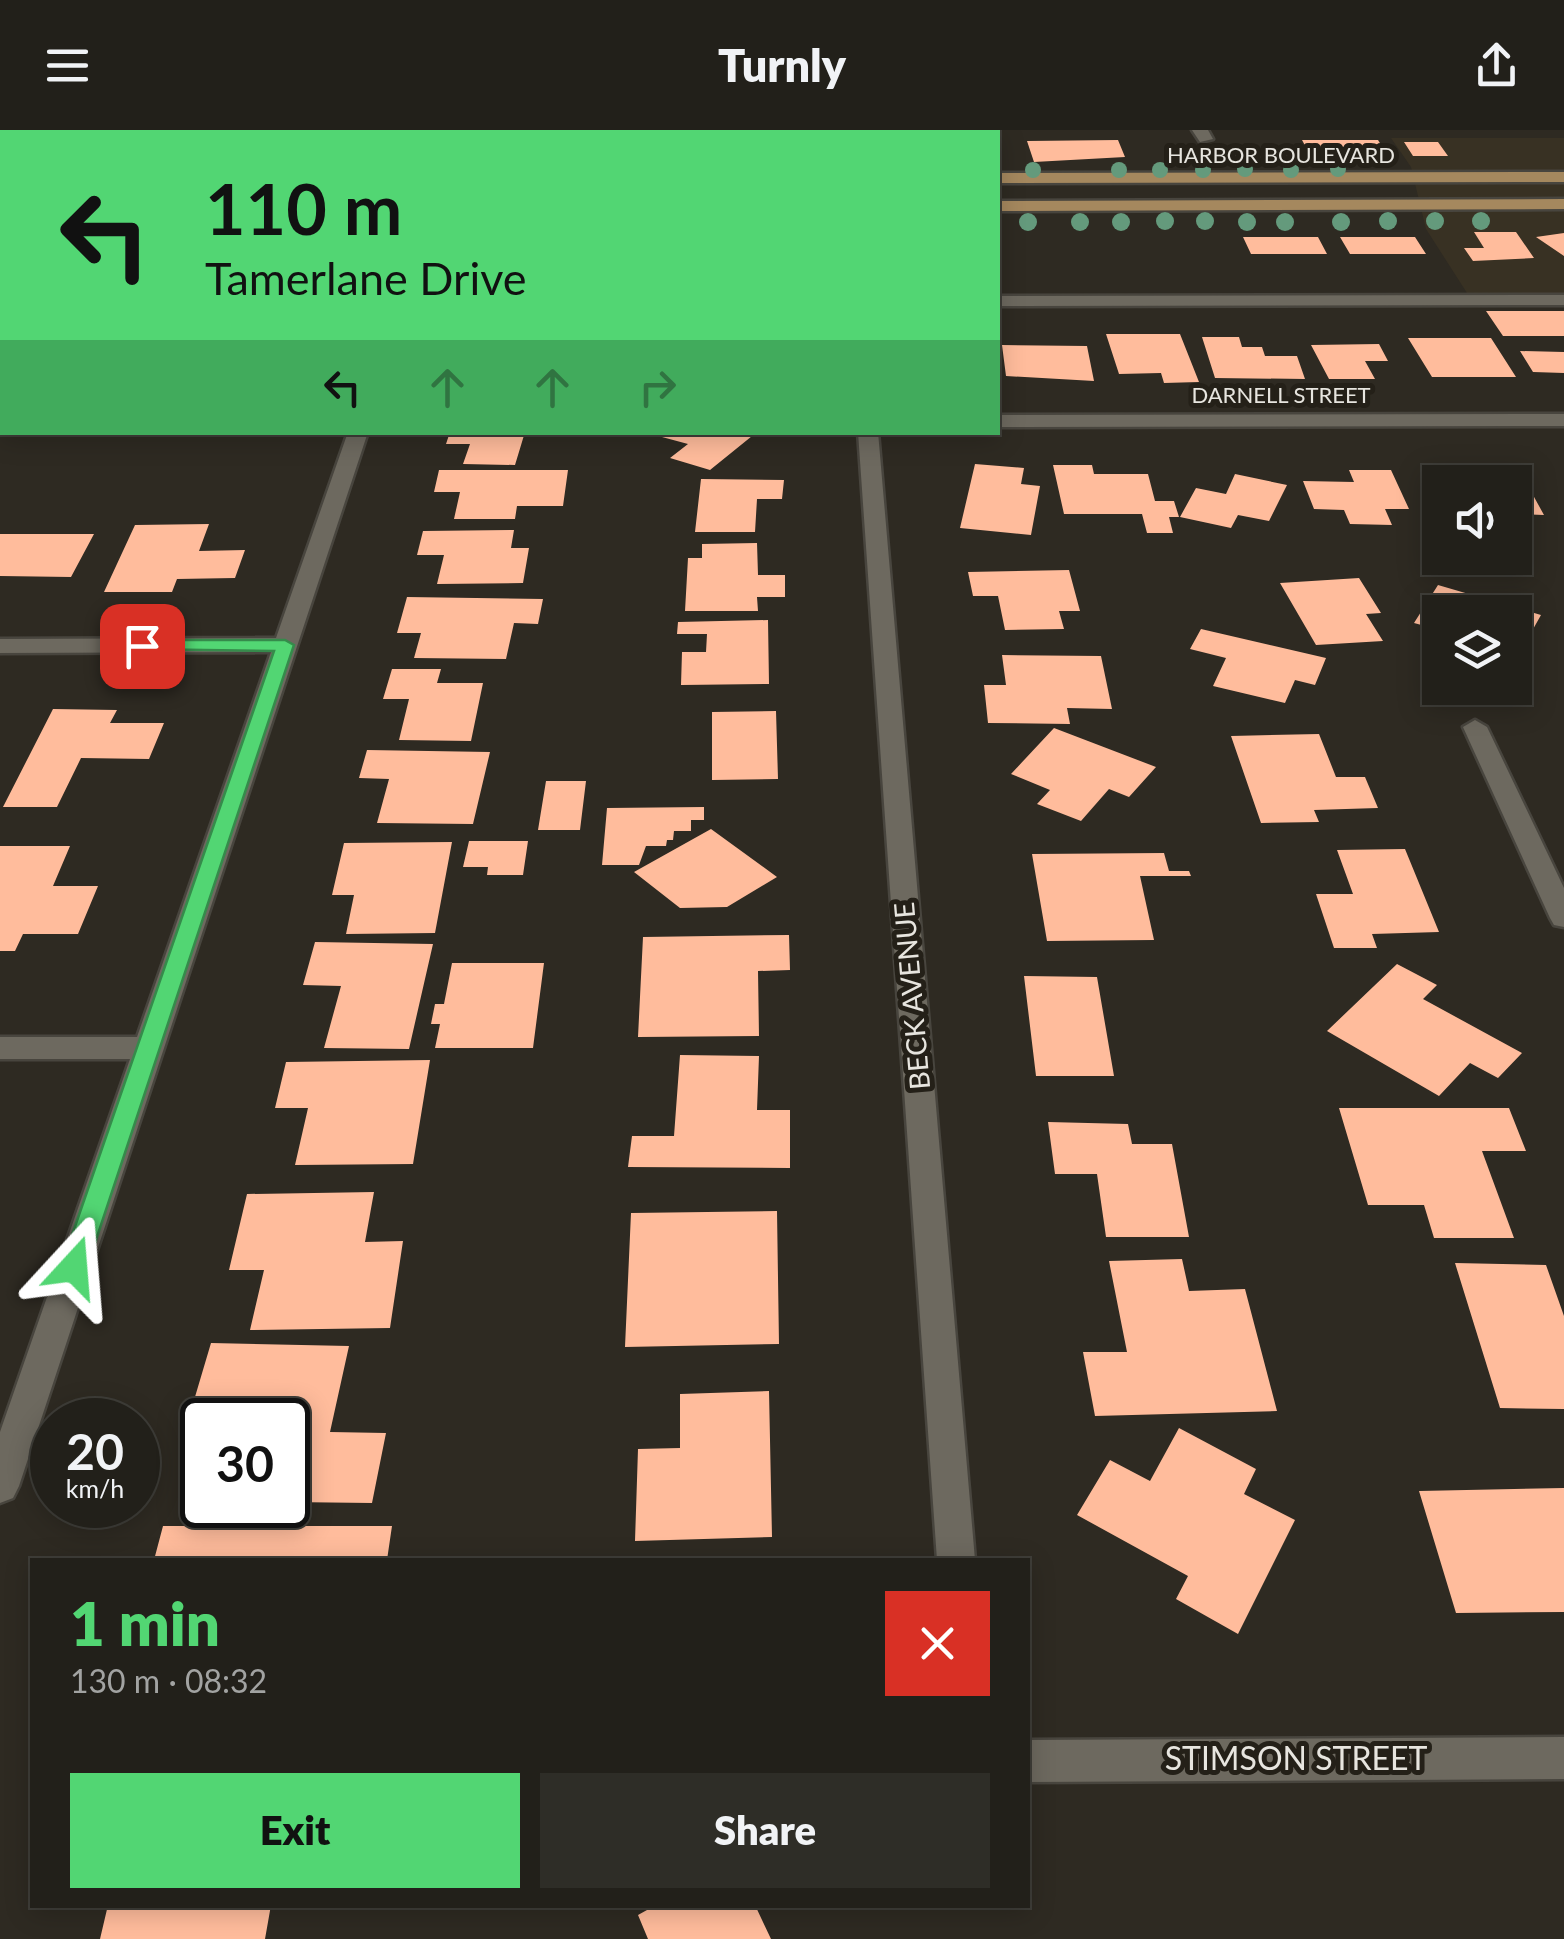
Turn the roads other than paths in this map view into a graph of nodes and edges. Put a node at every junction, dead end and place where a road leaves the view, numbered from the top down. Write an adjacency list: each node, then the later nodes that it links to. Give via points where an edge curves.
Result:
1 (1564, 176): 2 (main road, HARBOR BOULEVARD)
2 (1000, 178)
3 (1564, 204): 4 (main road, HARBOR BOULEVARD)
4 (1000, 206)
5 (1564, 300): 6 (street)
6 (1000, 301)
7 (1564, 420): 8 (street, DARNELL STREET)
8 (1000, 421)
9 (357, 435): 11 (street)
10 (868, 435): 18 (street, BECK AVENUE)
11 (285, 645): 12 (street); 16 (street)
12 (0, 646)
13 (1475, 727): 14 (street)
14 (1564, 918)
15 (0, 1048): 16 (street)
16 (148, 1048): 17 (street)
17 (0, 1486)
18 (956, 1558)
19 (1564, 1758): 20 (street, STIMSON STREET)
20 (1030, 1761)

